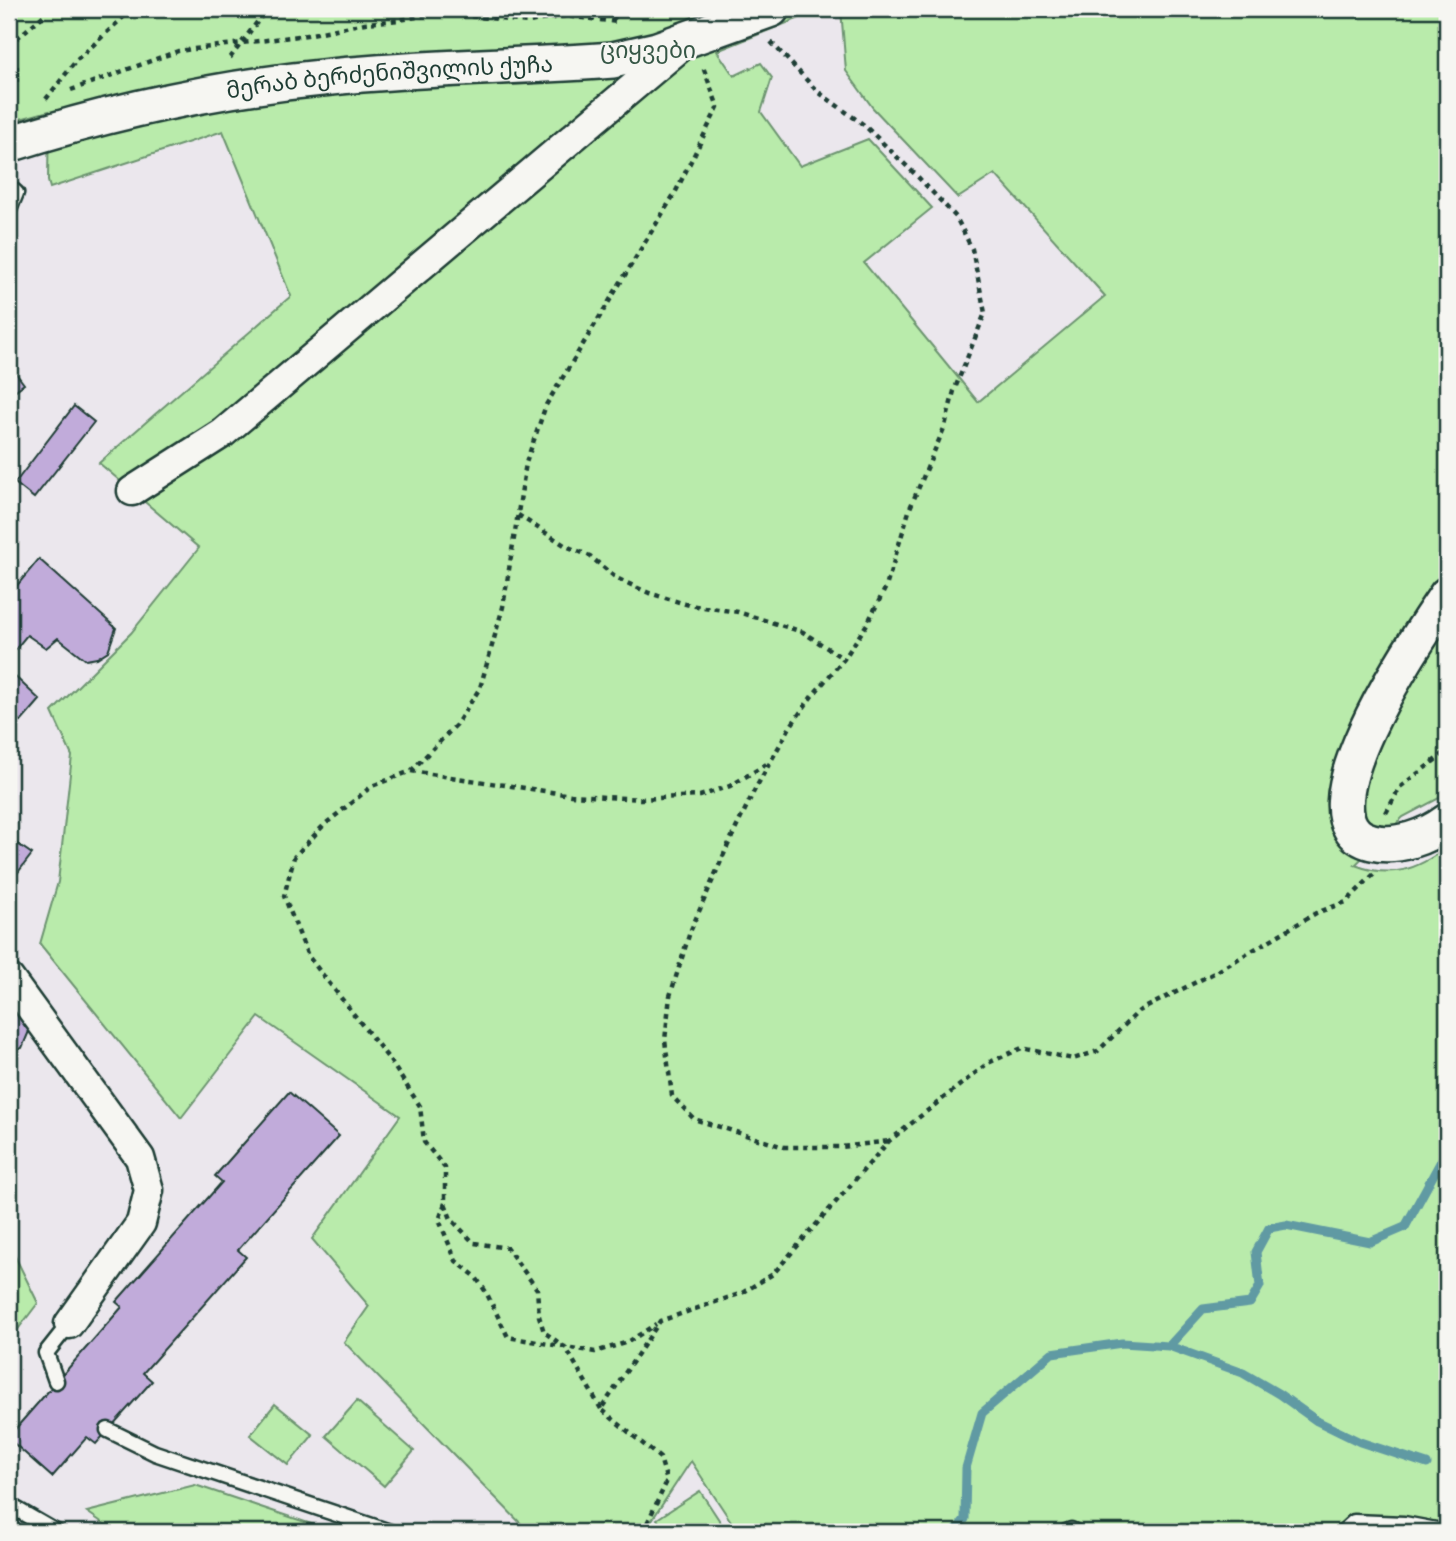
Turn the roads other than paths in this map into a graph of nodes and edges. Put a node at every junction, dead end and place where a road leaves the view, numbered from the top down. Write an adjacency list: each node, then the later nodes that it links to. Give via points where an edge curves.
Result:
1 (748, 12): 2 (street, მერაბ ბერძენიშვილის ქუჩა)
2 (692, 37): 3 (street, მერაბ ბერძენიშვილის ქუჩა, via 613,60 333,76 247,87 69,125); 6 (street, via 223,433)
3 (9, 144)
4 (9, 187): 5 (lane, via 16,193)
5 (9, 210)
6 (132, 491)
7 (1447, 595): 8 (street, via 1406,655 1358,748 1345,789 1350,826 1364,840 1395,844 1434,832)
8 (1447, 822)
9 (9, 978): 10 (street, via 140,1158 149,1190 141,1223)
10 (69, 1324): 11 (lane, via 46,1353)
11 (57, 1381)
12 (108, 1430): 15 (lane, via 155,1453)
13 (9, 1506): 14 (lane)
14 (57, 1532)
15 (390, 1532)
16 (1066, 1532): 17 (lane)
17 (1075, 1532)
18 (1343, 1532): 19 (lane, via 1354,1522)
19 (1447, 1532)

